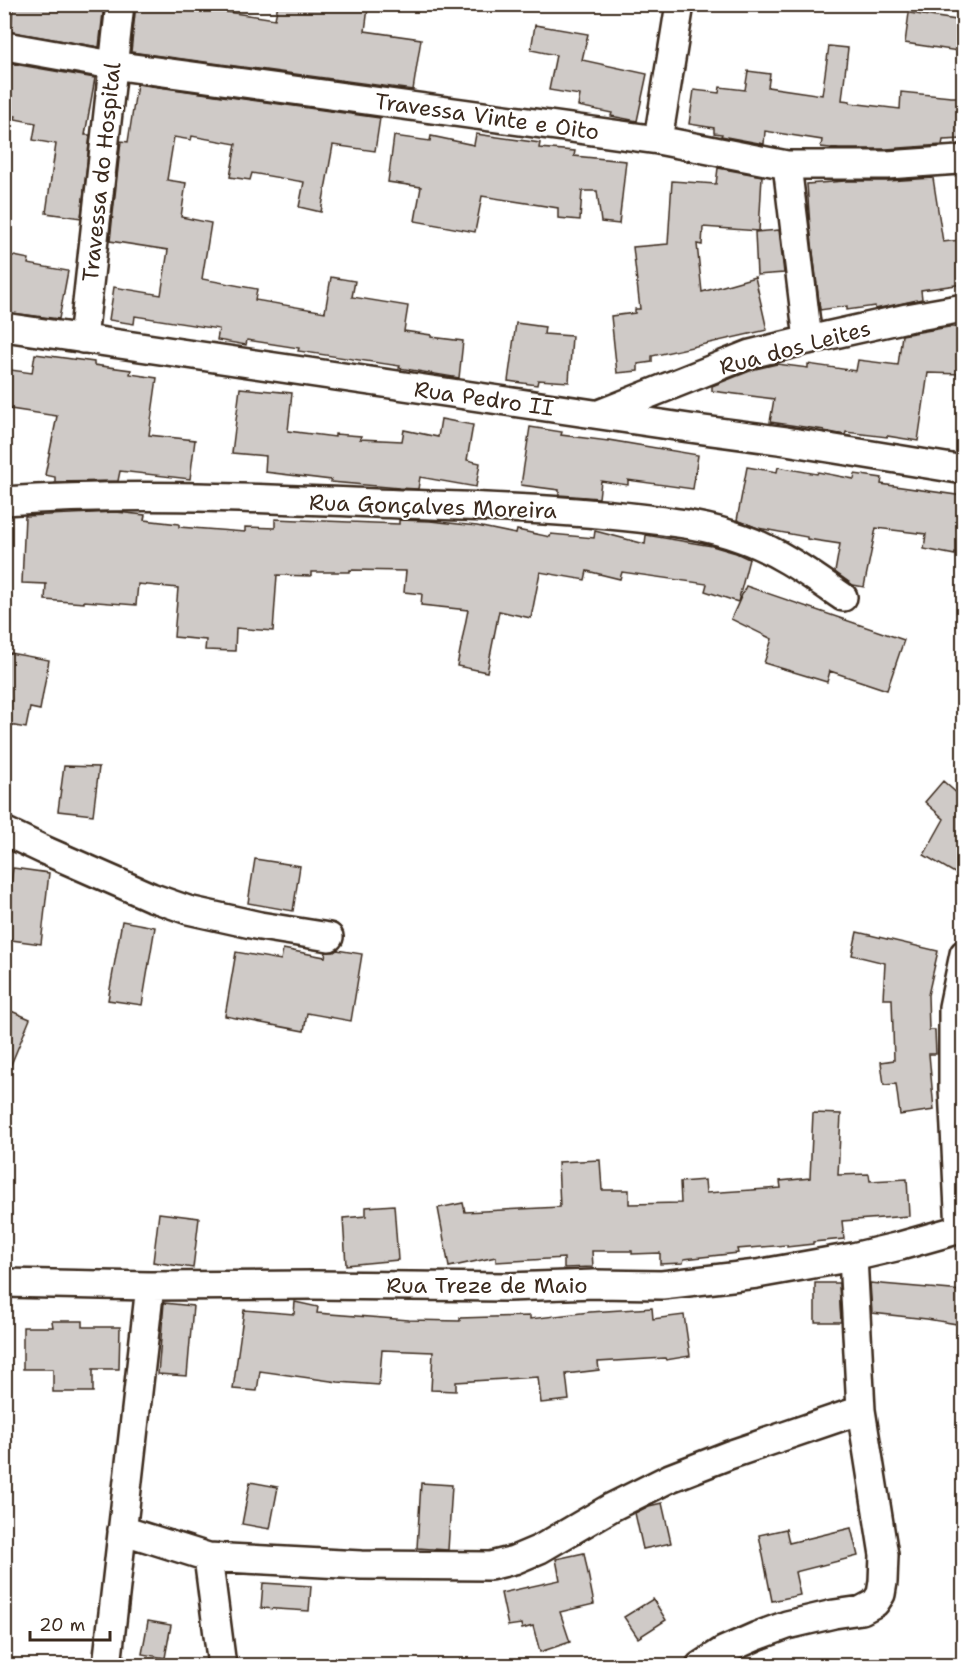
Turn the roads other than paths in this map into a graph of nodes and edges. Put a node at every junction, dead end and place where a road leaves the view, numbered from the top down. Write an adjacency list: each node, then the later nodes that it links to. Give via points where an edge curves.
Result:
1 (120, 4): 4 (street, Travessa do Hospital)
2 (680, 4): 5 (street)
3 (11, 47): 4 (street, Travessa Vinte e Oito)
4 (112, 65): 5 (street, Travessa Vinte e Oito); 10 (street, Travessa do Hospital)
5 (658, 140): 7 (street, Travessa Vinte e Oito)
6 (963, 158): 7 (street, Travessa Vinte e Oito, via 888,165)
7 (788, 165): 11 (street)
8 (963, 308): 11 (street, Rua dos Leites)
9 (4, 327): 10 (street, Rua Pedro II)
10 (83, 339): 12 (street, Rua Pedro II)
11 (808, 339): 12 (street, Rua dos Leites, via 750,354)
12 (597, 414): 13 (street, Rua Pedro II)
13 (963, 470)
14 (4, 501): 15 (street, Rua Gonçalves Moreira, via 143,496 609,514 692,524 742,538 798,566)
15 (843, 597)
16 (4, 831): 17 (street, via 188,910)
17 (329, 937)
18 (963, 954): 19 (street, via 953,1007 953,1088)
19 (962, 1231): 20 (street, Rua Treze de Maio)
20 (853, 1257): 22 (street, Rua Treze de Maio, via 662,1285); 23 (street)
21 (4, 1283): 22 (street, Rua Treze de Maio)
22 (150, 1286): 24 (street)
23 (861, 1410): 25 (street, via 670,1478 540,1550 490,1566 361,1565); 28 (street, via 884,1555 881,1594 874,1604 862,1610 787,1625 723,1651)
24 (122, 1530): 25 (street); 26 (street)
25 (208, 1557): 27 (street)
26 (107, 1665)
27 (222, 1665)
28 (700, 1665)

